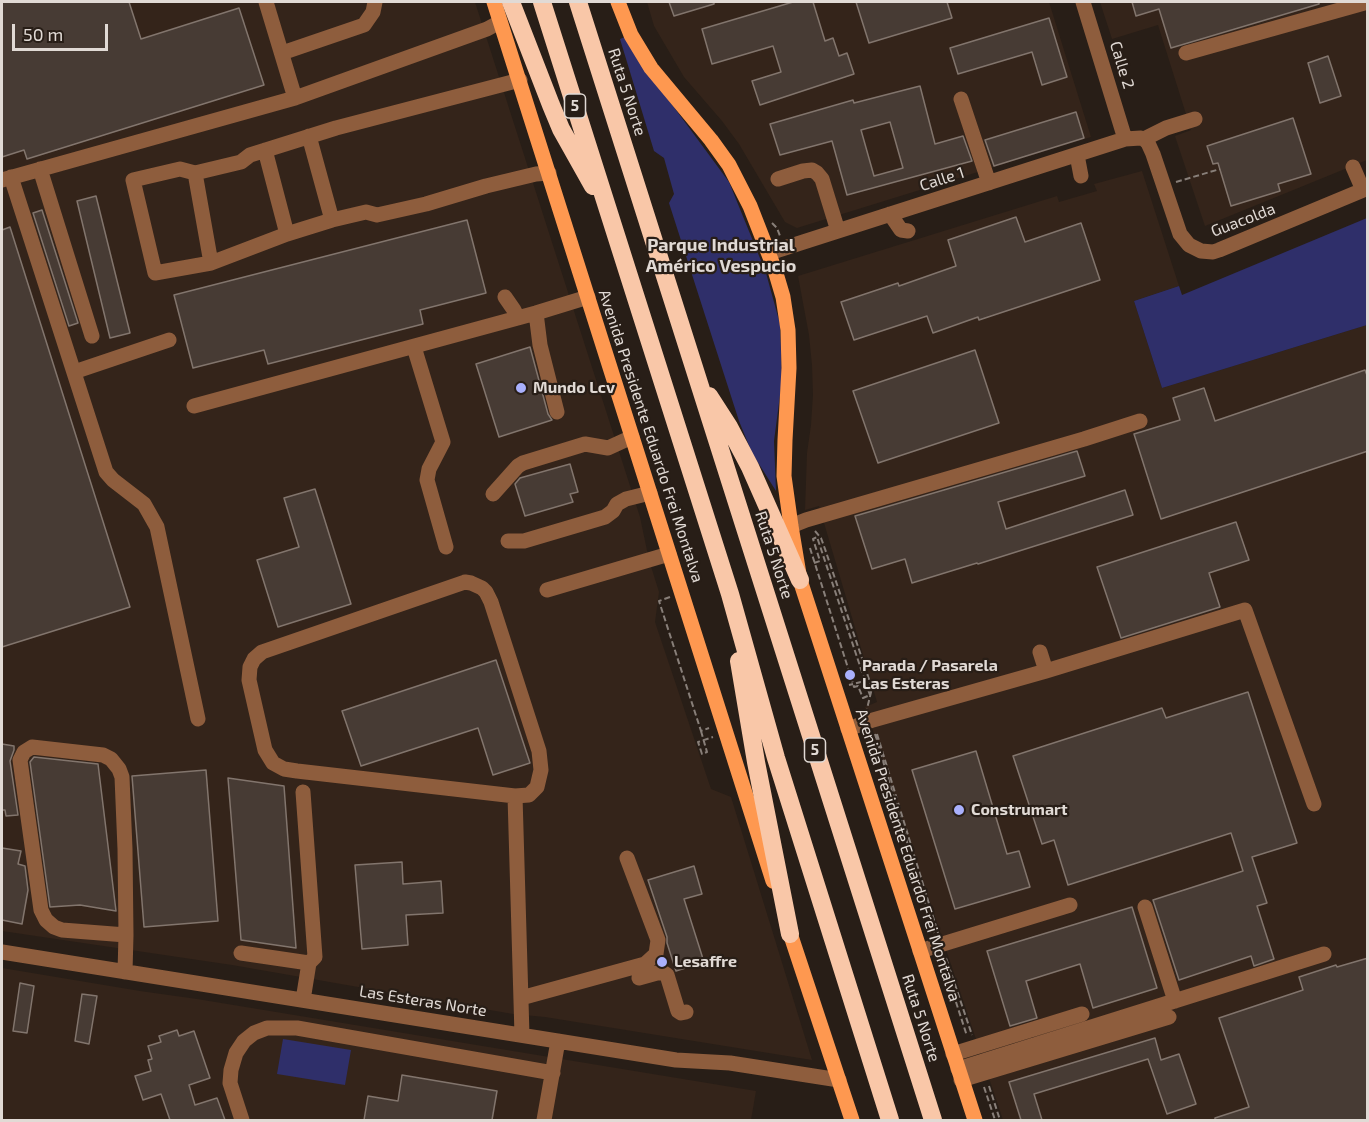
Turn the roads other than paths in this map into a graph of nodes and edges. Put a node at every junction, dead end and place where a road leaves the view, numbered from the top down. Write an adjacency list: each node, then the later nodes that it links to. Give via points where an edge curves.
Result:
1 (266, 2): 12 (street)
2 (375, 2): 12 (street, via 364,25)
3 (494, 2): 11 (main road, Avenida Presidente Eduardo Frei Montalva)
4 (511, 2): 33 (highway, via 561,129)
5 (542, 2): 33 (highway, 5)
6 (578, 2): 16 (highway, Ruta 5 Norte / 5)
7 (591, 2): 16 (highway)
8 (618, 2): 39 (main road, Avenida Presidente Eduardo Frei Montalva, via 631,35 651,68 729,165)
9 (1083, 2): 20 (street, Calle 2)
10 (1368, 2): 13 (street)
11 (500, 22): 14 (main road, Avenida Presidente Eduardo Frei Montalva); 15 (street)
12 (282, 53): 15 (street)
13 (1186, 54)
14 (519, 80): 19 (street); 27 (main road, Avenida Presidente Eduardo Frei Montalva)
15 (295, 98): 25 (street)
16 (608, 98): 49 (highway, Ruta 5 Norte / 5)
17 (961, 99): 31 (street)
18 (1195, 118): 21 (street)
19 (309, 136): 22 (street); 35 (street)
20 (1125, 139): 21 (street); 23 (street, Calle 1)
21 (1144, 139): 32 (street, Guacolda, via 1153,154 1180,234 1195,249 1207,252)
22 (265, 150): 26 (street, via 241,162); 38 (street)
23 (1077, 154): 28 (street); 31 (street, Calle 1)
24 (1353, 167): 32 (street)
25 (40, 169): 29 (street); 45 (street)
26 (195, 173): 40 (street); 40 (street, via 180,169 134,180 155,273)
27 (549, 174): 35 (street, via 497,183 377,215 366,212); 42 (main road, Avenida Presidente Eduardo Frei Montalva)
28 (1081, 176)
29 (6, 178): 48 (street)
30 (778, 179): 36 (street, via 803,171 817,173)
31 (988, 183): 34 (street, Calle 1)
32 (1365, 189)
33 (609, 210): 62 (highway, 5)
34 (890, 214): 36 (street, Calle 1); 37 (street, via 901,230)
35 (332, 220): 38 (street)
36 (838, 231): 39 (street, Calle 1)
37 (908, 231)
38 (287, 234): 40 (street)
39 (769, 253): 56 (main road, Avenida Presidente Eduardo Frei Montalva, via 783,297 788,330 784,458)
40 (211, 263)
41 (506, 297): 44 (street)
42 (588, 297): 43 (street); 53 (main road, Avenida Presidente Eduardo Frei Montalva)
43 (536, 313): 44 (street); 51 (street)
44 (518, 318): 47 (street)
45 (92, 336)
46 (169, 340): 48 (street)
47 (414, 347): 50 (street); 58 (street, via 442,441 427,480)
48 (74, 372): 65 (street, via 106,472 144,504 157,527)
49 (698, 379): 60 (highway, via 750,467); 97 (highway, Ruta 5 Norte / 5)
50 (195, 406)
51 (557, 412)
52 (1140, 421): 56 (street)
53 (632, 437): 54 (street, via 608,448 585,444 523,463); 55 (main road, Avenida Presidente Eduardo Frei Montalva)
54 (493, 494)
55 (650, 494): 57 (street, via 626,499 605,517 524,541); 59 (main road, Avenida Presidente Eduardo Frei Montalva)
56 (791, 526): 60 (main road, Avenida Presidente Eduardo Frei Montalva)
57 (508, 541)
58 (446, 547)
59 (669, 554): 61 (street); 73 (main road, Avenida Presidente Eduardo Frei Montalva)
60 (800, 580): 66 (main road, Avenida Presidente Eduardo Frei Montalva)
61 (547, 590)
62 (730, 594): 73 (highway, via 739,667); 96 (highway, 5, via 776,758)
63 (1040, 652): 64 (street)
64 (1046, 671): 66 (street); 69 (street, via 1245,610)
65 (198, 719)
66 (848, 729): 75 (main road, Avenida Presidente Eduardo Frei Montalva)
67 (303, 792): 79 (street, via 315,957)
68 (515, 796): 68 (street, via 529,795 537,787 541,770 539,751 491,602 478,585 459,583 262,652 254,659 249,680 265,750 273,763 297,771); 82 (street)
69 (1314, 804)
70 (627, 858): 82 (street, via 658,940 656,954 645,964)
71 (1070, 905): 75 (street)
72 (1145, 907): 84 (street)
73 (790, 934): 92 (main road, Avenida Presidente Eduardo Frei Montalva)
74 (126, 935): 74 (street, via 119,768 103,755 32,747 20,760 41,910 46,920 62,930); 80 (street)
75 (920, 951): 90 (main road, Avenida Presidente Eduardo Frei Montalva)
76 (2, 952): 80 (street, Las Esteras Norte)
77 (242, 953): 79 (street)
78 (1323, 954): 84 (street)
79 (309, 963): 83 (street)
80 (125, 972): 83 (street, Las Esteras Norte)
81 (639, 978): 85 (street, via 657,973 667,975 678,1011)
82 (522, 998): 88 (street)
83 (303, 1000): 88 (street, Las Esteras Norte)
84 (1175, 1000): 90 (street)
85 (686, 1012)
86 (1082, 1014): 90 (street, via 974,1048)
87 (1169, 1017): 90 (street, via 982,1074)
88 (522, 1035): 89 (street, Las Esteras Norte)
89 (558, 1041): 91 (street); 92 (street, Las Esteras Norte)
90 (957, 1068): 98 (main road, Avenida Presidente Eduardo Frei Montalva)
91 (553, 1073): 93 (street, via 297,1028 267,1028 244,1041 231,1070 230,1083); 94 (street)
92 (839, 1080): 95 (main road, Avenida Presidente Eduardo Frei Montalva)
93 (243, 1120)
94 (544, 1120)
95 (852, 1120)
96 (890, 1120)
97 (933, 1120)
98 (975, 1120)

